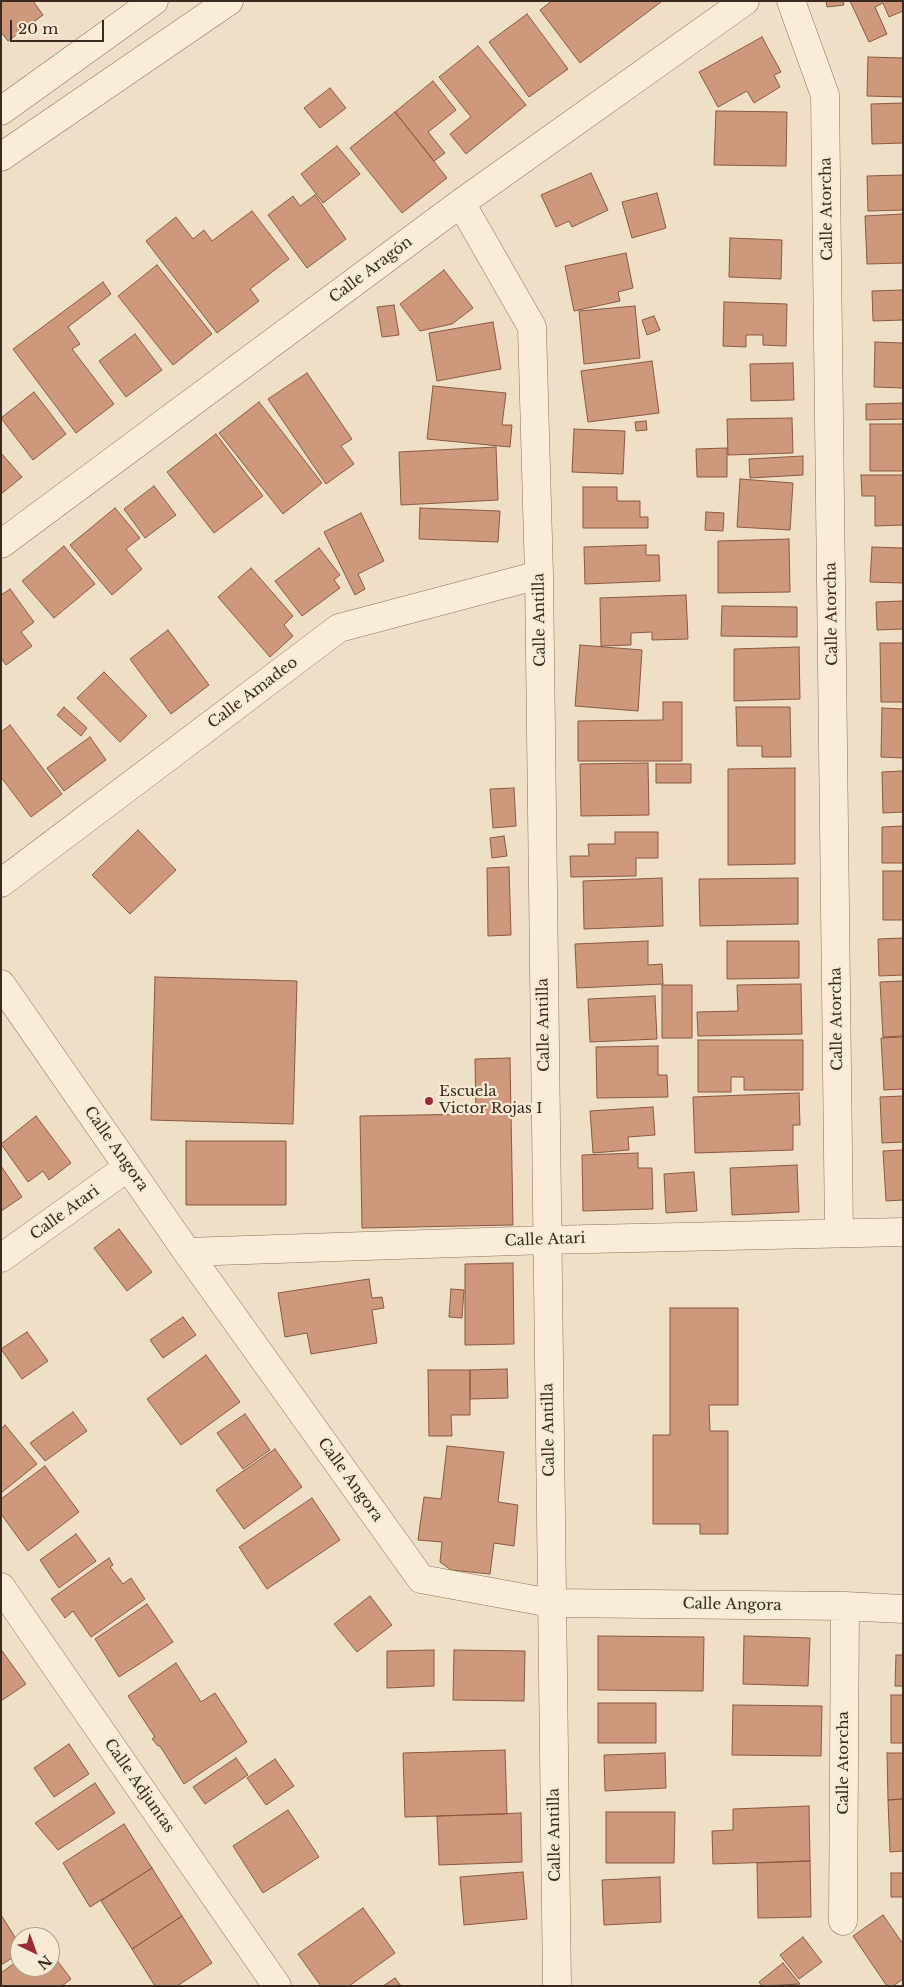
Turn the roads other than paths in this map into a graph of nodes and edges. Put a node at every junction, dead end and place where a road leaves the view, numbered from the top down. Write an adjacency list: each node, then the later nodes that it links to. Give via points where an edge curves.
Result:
1 (154, 1): 5 (street)
2 (229, 1): 6 (street)
3 (745, 1): 7 (street, Calle Aragón)
4 (791, 1): 13 (street, Calle Atorcha, via 826,96)
5 (1, 111)
6 (1, 157)
7 (462, 203): 8 (street, Calle Aragón); 9 (street, Calle Antilla, via 532,327)
8 (1, 544)
9 (539, 575): 10 (street, Calle Amadeo, via 339,628); 15 (street, Calle Antilla)
10 (1, 883)
11 (1, 984): 12 (street, Calle Angora)
12 (128, 1167): 16 (street, Calle Angora); 17 (street, Calle Atari)
13 (839, 1232): 14 (street, Calle Atari); 15 (street, Calle Atari)
14 (903, 1232)
15 (546, 1240): 16 (street, Calle Atari); 19 (street, Calle Antilla)
16 (187, 1252): 19 (street, Calle Angora, via 421,1579)
17 (1, 1258)
18 (1, 1587): 23 (street, Calle Adjuntas)
19 (551, 1603): 20 (street, Calle Angora); 24 (street, Calle Antilla)
20 (845, 1606): 21 (street, Calle Angora); 22 (street, Calle Atorcha)
21 (903, 1609)
22 (843, 1920)
23 (277, 1986)
24 (557, 1986)

